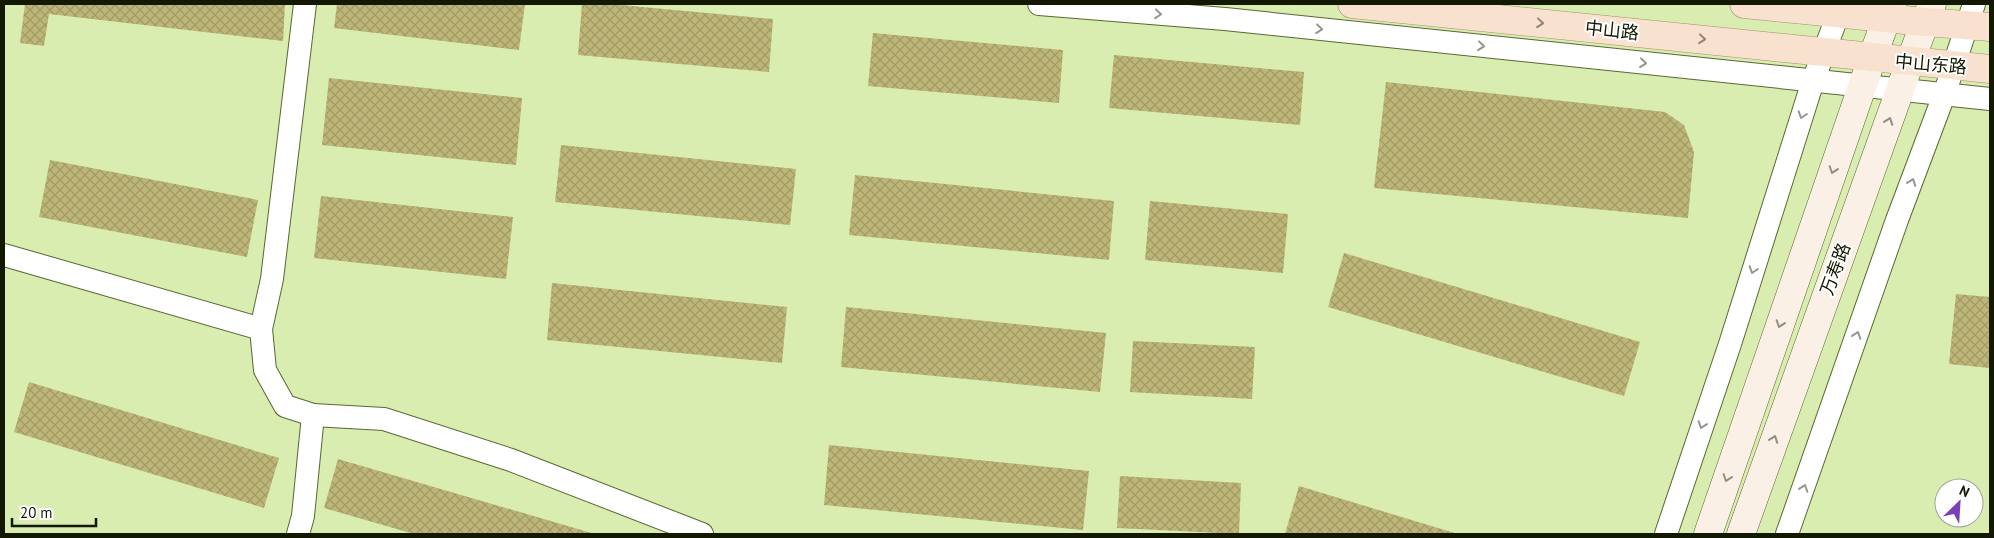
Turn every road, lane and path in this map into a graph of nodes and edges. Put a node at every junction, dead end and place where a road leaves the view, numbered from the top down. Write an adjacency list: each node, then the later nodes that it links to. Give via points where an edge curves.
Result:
1 (305, 4): 20 (street, via 272,280)
2 (1039, 4): 14 (street, one-way to 14, via 1225,19)
3 (1352, 4): 9 (main road, 中山路, one-way to 9)
4 (1744, 4): 5 (main road)
5 (1841, 8): 6 (main road); 9 (street)
6 (1890, 11): 7 (main road); 10 (main road, 万寿路)
7 (1928, 13): 8 (main road); 11 (main road, 万寿路)
8 (1977, 19): 12 (street)
9 (1824, 52): 10 (main road, 中山路); 14 (street)
10 (1872, 58): 11 (main road, 中山东路); 15 (main road, 万寿路)
11 (1910, 62): 12 (main road, 中山东路); 16 (main road, 万寿路)
12 (1953, 66): 13 (main road, 中山东路); 17 (street)
13 (1990, 69)
14 (1813, 81): 15 (street); 24 (street, one-way to 24)
15 (1862, 86): 16 (street); 25 (main road, 万寿路, one-way to 25)
16 (1900, 90): 17 (street); 26 (main road, 万寿路, one-way to 16)
17 (1944, 95): 18 (street); 27 (street, one-way to 17)
18 (1990, 99)
19 (4, 256): 20 (street)
20 (261, 329): 21 (street, via 265,370 285,406)
21 (313, 415): 22 (street, via 303,516); 23 (street, via 384,419 511,460)
22 (298, 534)
23 (702, 534)
24 (1666, 534)
25 (1708, 534)
26 (1741, 534)
27 (1788, 534)

